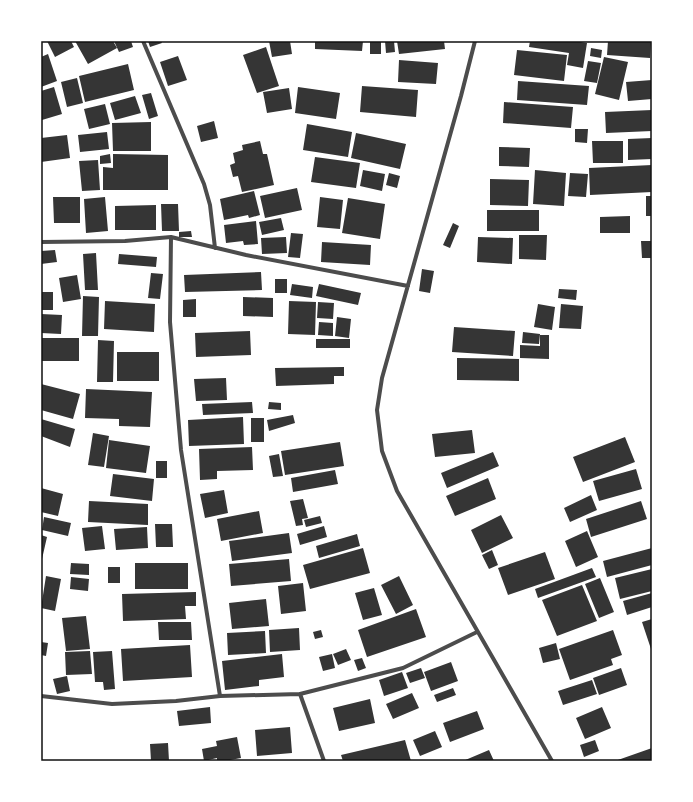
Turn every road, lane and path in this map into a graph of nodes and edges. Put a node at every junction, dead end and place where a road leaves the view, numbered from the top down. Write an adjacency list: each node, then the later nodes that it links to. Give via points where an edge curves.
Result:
1 (143, 41): 5 (street, via 204,184 210,205)
2 (475, 41): 6 (street)
3 (171, 237): 4 (street, via 125,241); 5 (street); 10 (street, via 170,322 181,450)
4 (41, 242)
5 (215, 248): 6 (street)
6 (408, 286): 7 (street, via 382,378 377,410 382,451 397,491)
7 (478, 632): 8 (street, via 403,668); 12 (street)
8 (300, 694): 10 (street); 11 (street)
9 (41, 696): 10 (street, via 112,704)
10 (220, 696)
11 (324, 761)
12 (552, 761)

